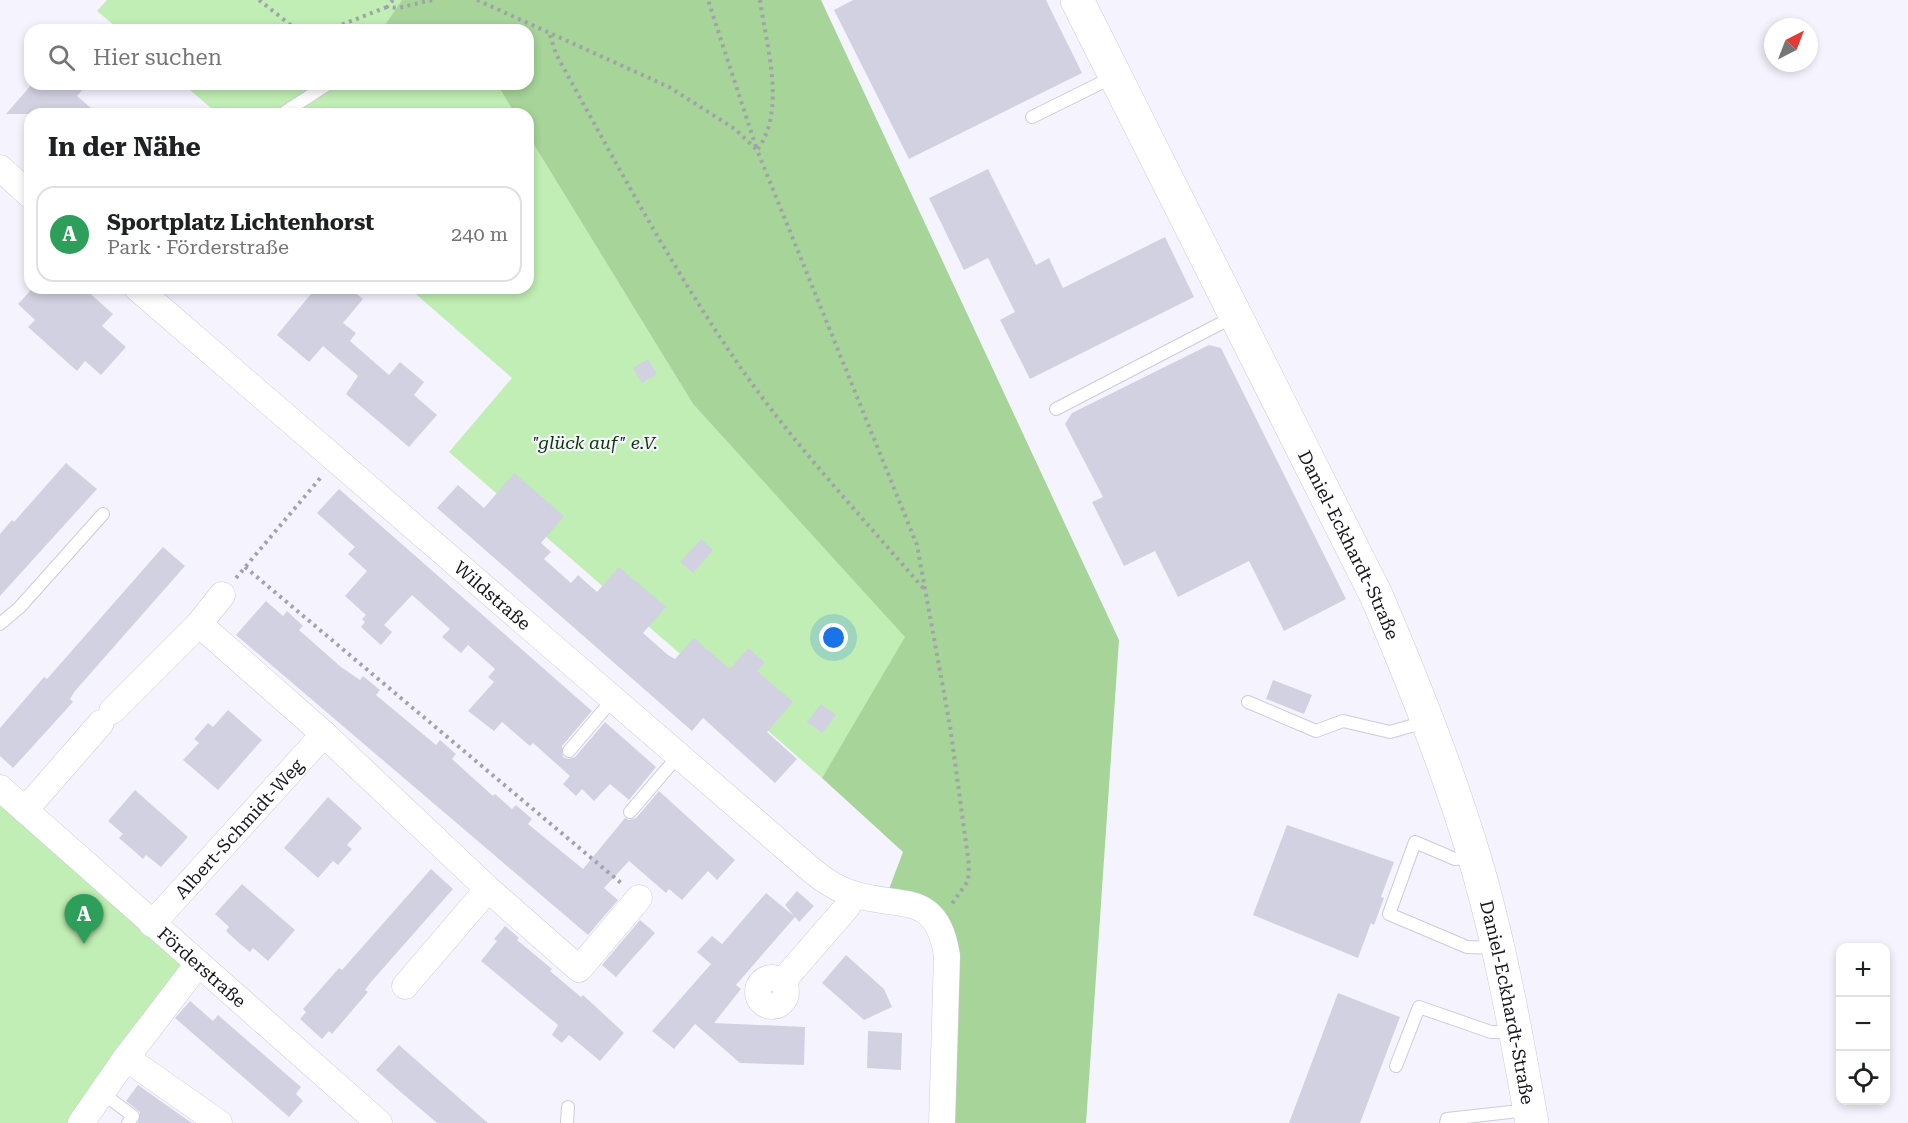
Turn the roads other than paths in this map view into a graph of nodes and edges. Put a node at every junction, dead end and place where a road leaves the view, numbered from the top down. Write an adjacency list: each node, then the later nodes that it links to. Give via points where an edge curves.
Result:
1 (1077, 0): 2 (street, Daniel-Eckhardt-Straße)
2 (1114, 76): 5 (lane); 9 (street, Daniel-Eckhardt-Straße)
3 (319, 90): 4 (lane)
4 (291, 108)
5 (1032, 117)
6 (0, 168): 7 (street)
7 (24, 190)
8 (144, 294): 15 (street, Wildstraße)
9 (1236, 316): 10 (lane); 17 (street, Daniel-Eckhardt-Straße, via 1376,595)
10 (1056, 409)
11 (103, 514): 13 (lane)
12 (222, 595): 14 (street)
13 (0, 624)
14 (199, 624): 18 (street); 22 (street, via 107,717)
15 (613, 699): 19 (lane); 20 (street, Wildstraße)
16 (1248, 702): 17 (lane, via 1316,731 1343,721 1390,732)
17 (1428, 721): 24 (street, Daniel-Eckhardt-Straße)
18 (324, 734): 25 (street); 28 (street, Albert-Schmidt-Weg)
19 (569, 751)
20 (678, 756): 23 (lane); 26 (street, Wildstraße, via 808,868)
21 (0, 788): 22 (street, Förderstraße)
22 (25, 810): 28 (street, Förderstraße)
23 (630, 812)
24 (1474, 857): 29 (street, Daniel-Eckhardt-Straße); 29 (lane, via 1455,859 1415,842 1389,914 1467,947)
25 (488, 889): 27 (street, via 579,969); 32 (street)
26 (853, 894): 31 (street, via 847,907); 44 (street, Wildstraße, via 914,905 936,920 945,939)
27 (639, 898)
28 (153, 924): 30 (street, Förderstraße)
29 (1499, 948): 33 (street, Daniel-Eckhardt-Straße)
30 (198, 964): 34 (street); 42 (street, Förderstraße)
31 (782, 982)
32 (405, 986)
33 (1517, 1032): 35 (lane, via 1491,1032 1419,1007); 38 (street, Daniel-Eckhardt-Straße)
34 (126, 1058): 36 (street); 41 (street)
35 (1396, 1066)
36 (102, 1093): 39 (street); 40 (lane, via 133,1116)
37 (568, 1107): 43 (lane)
38 (1531, 1116): 45 (lane, via 1447,1119)
39 (81, 1123)
40 (128, 1123)
41 (219, 1123)
42 (379, 1123)
43 (567, 1123)
44 (942, 1123)
45 (1446, 1123)

